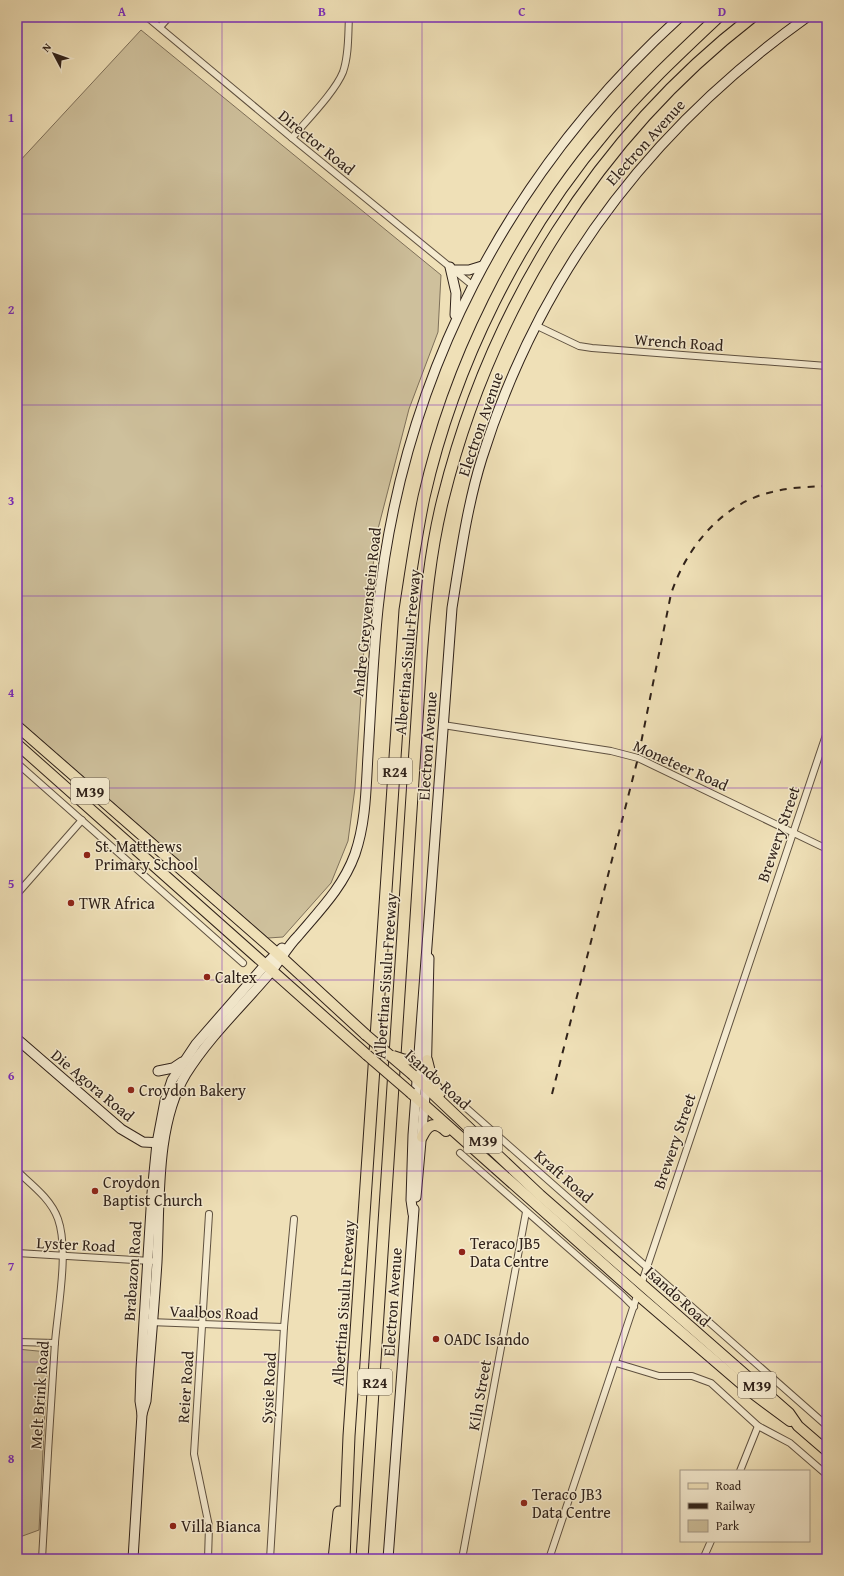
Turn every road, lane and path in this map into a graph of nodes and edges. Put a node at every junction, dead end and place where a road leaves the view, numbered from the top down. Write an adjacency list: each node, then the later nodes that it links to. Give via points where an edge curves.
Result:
1 (147, 17): 8 (street, Director Road)
2 (169, 17): 8 (street)
3 (349, 17): 9 (street, via 348,48 343,72)
4 (680, 17): 10 (main road, Andre Greyvenstein Road, via 634,60 579,122 521,202)
5 (718, 17): 68 (highway, Albertina Sisulu Freeway / R24, via 648,84 606,131 536,227 506,278 467,362 447,418 424,497 413,553 406,610)
6 (752, 17): 70 (highway, Albertina Sisulu Freeway / R24, via 692,69 638,124 591,182 552,239 523,289 491,356 463,429 443,500 429,569 420,658)
7 (807, 17): 14 (main road, Electron Avenue, via 729,77 680,123 640,166 554,288)
8 (160, 27): 9 (street, Director Road)
9 (292, 138): 11 (street, Director Road)
10 (482, 266): 11 (main road, via 469,270); 12 (main road, Andre Greyvenstein Road)
11 (452, 268): 12 (street, Director Road); 13 (main road, via 456,293)
12 (472, 285): 13 (main road, Andre Greyvenstein Road)
13 (454, 324): 25 (main road, Andre Greyvenstein Road, via 417,419 392,517 378,611 365,798 360,835 341,883)
14 (535, 325): 15 (street, Wrench Road, via 579,346 592,348); 16 (main road, Electron Avenue, via 503,397 482,459 471,504 452,608)
15 (827, 366)
16 (443, 725): 22 (street, Moneteer Road, via 611,751 638,758); 30 (main road, Electron Avenue, via 427,949 431,963)
17 (17, 726): 25 (main road, Isando Road / M39)
18 (827, 732): 22 (street, Brewery Street)
19 (17, 744): 27 (main road, Isando Road / M39)
20 (17, 763): 21 (street)
21 (82, 820): 24 (street); 26 (street)
22 (793, 832): 23 (street, Moneteer Road); 53 (street, Brewery Street)
23 (827, 849)
24 (17, 894)
25 (279, 956): 27 (main road, Brabazon Road); 29 (main road, Isando Road / M39, bridge)
26 (243, 963)
27 (268, 968): 31 (main road, Brabazon Road, via 196,1044); 35 (main road, Isando Road / M39, bridge); 41 (main road, Brabazon Road, via 188,1072 170,1110)
28 (17, 1039): 41 (main road, Die Agora Road, via 121,1129 143,1142)
29 (389, 1055): 30 (main road, bridge, via 405,1060); 33 (main road, Isando Road / M39, bridge)
30 (420, 1059): 33 (main road, Electron Avenue); 34 (main road, Electron Avenue); 38 (main road)
31 (183, 1062): 32 (main road, via 173,1068); 41 (main road, Brabazon Road, via 172,1080 165,1101)
32 (158, 1071)
33 (415, 1076): 34 (main road, Isando Road / M39); 35 (main road, Electron Avenue)
34 (426, 1085): 36 (main road, Electron Avenue); 38 (main road, Isando Road / M39)
35 (413, 1095): 36 (main road, Isando Road / M39); 46 (main road, Electron Avenue)
36 (424, 1104): 39 (main road, Electron Avenue); 40 (main road, Isando Road / M39)
37 (464, 1106): 53 (street, Kraft Road)
38 (450, 1108): 54 (main road, Isando Road / M39, via 540,1195)
39 (422, 1137): 40 (main road, via 427,1127 434,1124 457,1139); 46 (main road, Electron Avenue)
40 (463, 1140): 55 (main road, Isando Road / M39)
41 (160, 1143): 48 (main road, Brabazon Road)
42 (460, 1153): 44 (street)
43 (17, 1171): 50 (street, Melt Brink Road, via 44,1197 57,1215 63,1239)
44 (526, 1212): 56 (street); 81 (street, Kiln Street)
45 (209, 1214): 58 (street, Reier Road)
46 (413, 1214): 80 (main road, Electron Avenue)
47 (294, 1219): 59 (street, Sysie Road)
48 (154, 1224): 51 (main road, Brabazon Road); 52 (main road, Brabazon Road)
49 (17, 1253): 50 (street, Lyster Road)
50 (62, 1257): 51 (street, Lyster Road); 61 (street, Melt Brink Road)
51 (147, 1261): 52 (street, Lyster Road); 57 (main road, Brabazon Road)
52 (157, 1262): 57 (main road, Brabazon Road)
53 (646, 1266): 54 (street, Brewery Street); 65 (street, Isando Road)
54 (641, 1284): 55 (street, Brewery Street); 64 (main road, Isando Road / M39, via 789,1413)
55 (638, 1294): 56 (street, Brewery Street); 64 (main road, Isando Road / M39, via 751,1392 784,1419)
56 (634, 1307): 62 (street, Brewery Street)
57 (148, 1322): 58 (street, Vaalbos Road); 73 (main road, Brabazon Road, via 140,1394 142,1414)
58 (201, 1324): 59 (street, Vaalbos Road); 74 (street, Reier Road, via 194,1454 209,1526)
59 (284, 1327): 75 (street, Sysie Road)
60 (17, 1342): 61 (street)
61 (55, 1343): 72 (street, Melt Brink Road)
62 (616, 1362): 63 (street, via 659,1376 686,1375 700,1378 711,1383); 82 (street, Brewery Street)
63 (758, 1426): 67 (street); 69 (street, via 790,1443)
64 (798, 1426): 66 (main road, Isando Road / M39)
65 (827, 1426)
66 (827, 1451)
67 (740, 1470)
68 (347, 1471): 76 (highway, via 342,1486); 77 (highway, Albertina Sisulu Freeway / R24)
69 (827, 1475)
70 (367, 1505): 78 (highway, Albertina Sisulu Freeway / R24); 79 (highway)
71 (711, 1542): 83 (street)
72 (42, 1559)
73 (133, 1559)
74 (208, 1559)
75 (270, 1559)
76 (334, 1559)
77 (344, 1559)
78 (362, 1559)
79 (370, 1559)
80 (388, 1559)
81 (462, 1559)
82 (548, 1559)
83 (703, 1559)

